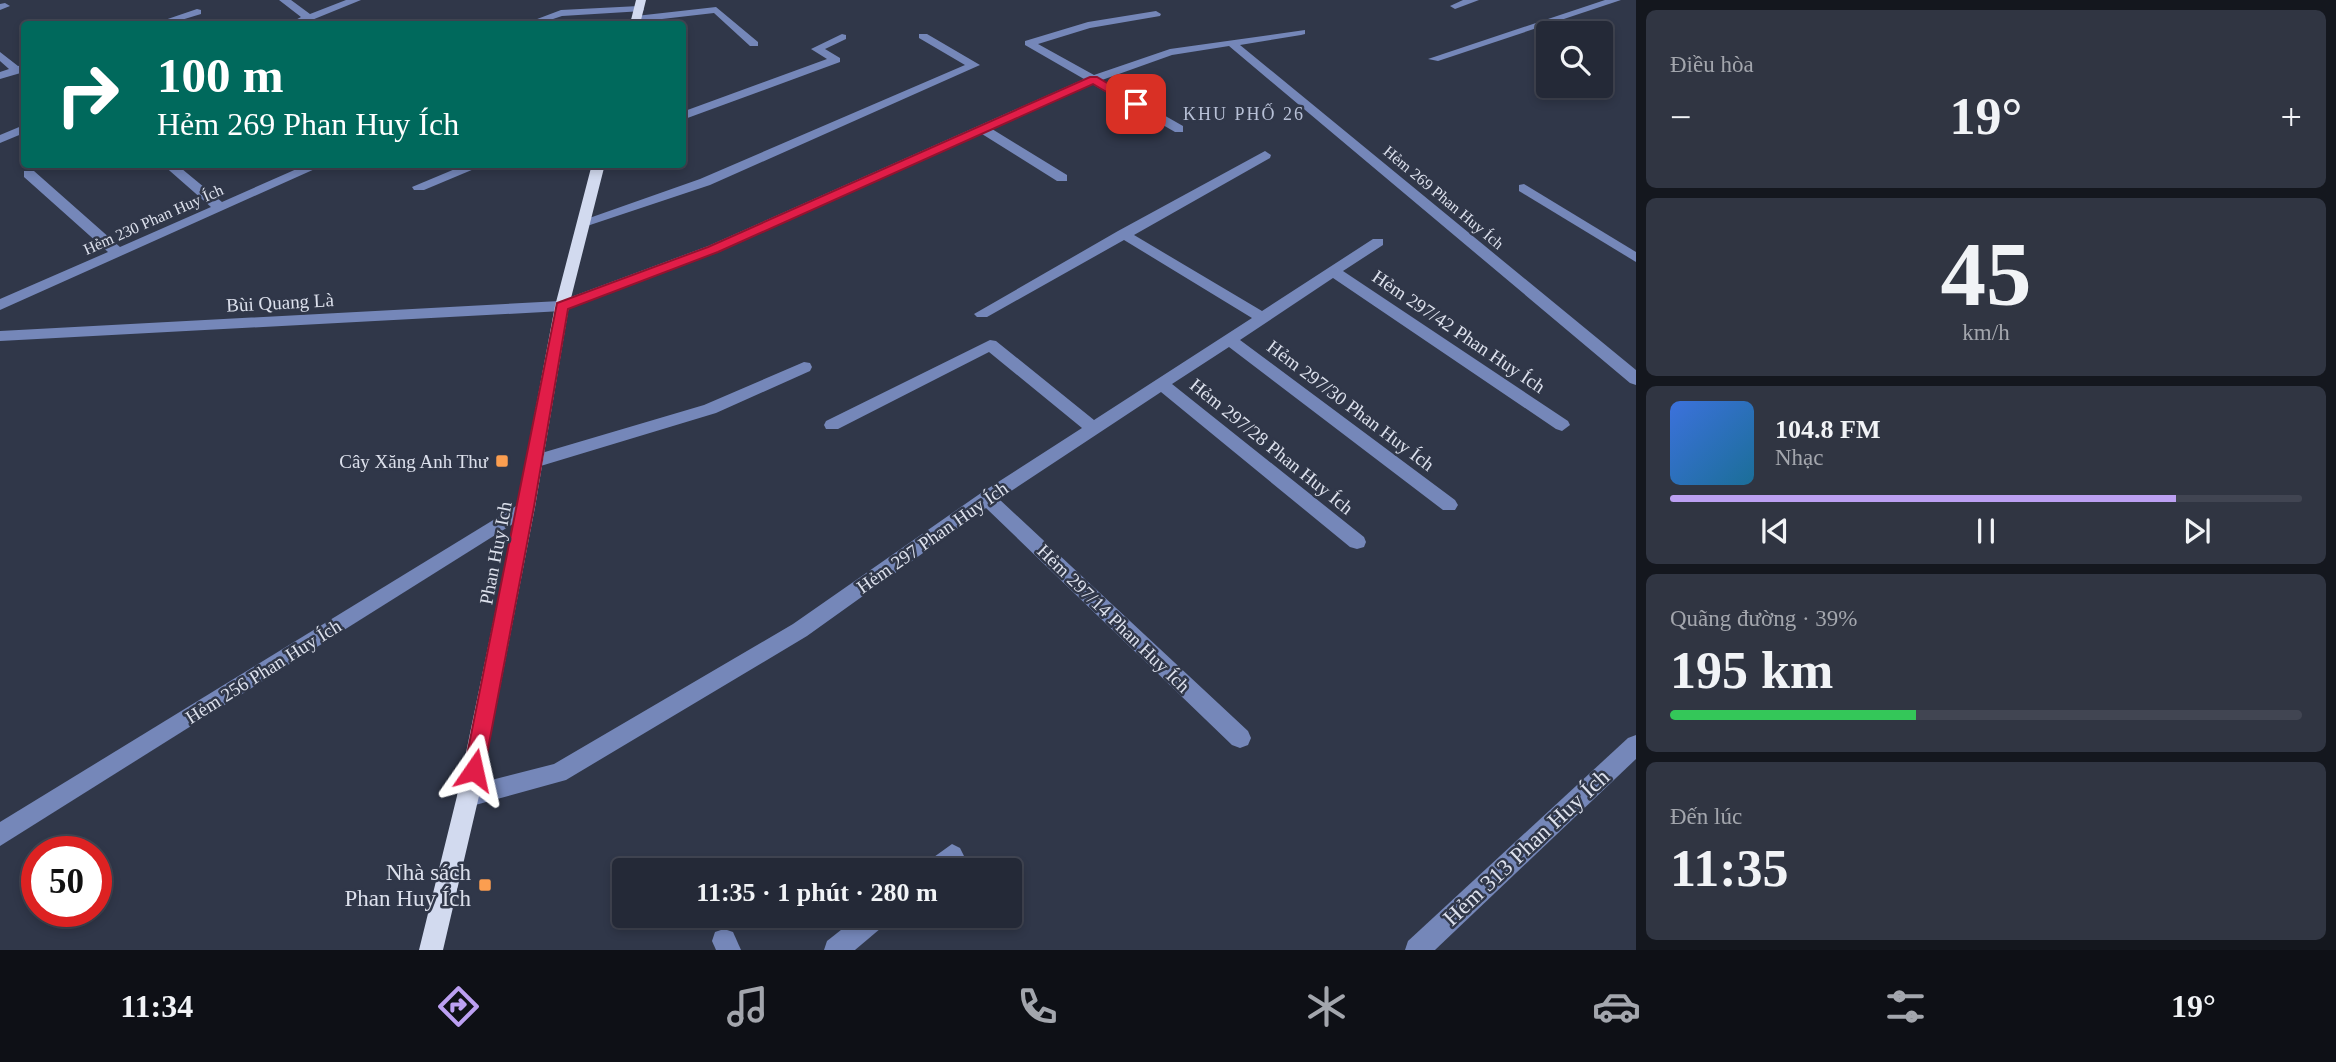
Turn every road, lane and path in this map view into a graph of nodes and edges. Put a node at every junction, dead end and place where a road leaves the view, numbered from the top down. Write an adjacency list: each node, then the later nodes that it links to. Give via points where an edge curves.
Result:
1 (284, 0): 9 (street)
2 (356, 0): 9 (street)
3 (1474, 0): 5 (street)
4 (1616, 0): 19 (street)
5 (1455, 6)
6 (197, 12): 10 (street)
7 (638, 13): 12 (street, via 561,13); 17 (street, via 716,10)
8 (1156, 14): 22 (street, via 1088,25 1029,43)
9 (309, 18): 11 (street)
10 (168, 21)
11 (301, 21)
12 (537, 21)
13 (1301, 32): 16 (street)
14 (923, 36): 38 (street, via 974,65 705,182)
15 (842, 37): 23 (street, via 817,49 836,60)
16 (1230, 42): 22 (street, via 1170,52); 53 (street, Hẻm 269 Phan Huy Ích)
17 (754, 44)
18 (0, 55): 20 (street)
19 (1433, 59)
20 (20, 69): 21 (street)
21 (0, 76)
22 (1094, 79): 24 (street); 25 (street)
23 (686, 115)
24 (983, 129): 34 (street); 47 (street, via 713,250)
25 (1179, 129)
26 (21, 130): 27 (street)
27 (0, 139)
28 (1265, 155): 39 (street)
29 (173, 168): 37 (street)
30 (311, 168): 37 (street, Hẻm 230 Phan Huy Ích)
31 (469, 168): 35 (street)
32 (598, 168): 38 (main road, Phan Huy Ich)
33 (29, 174): 43 (street)
34 (1062, 178)
35 (419, 187)
36 (1524, 188): 42 (street)
37 (221, 208): 43 (street, Hẻm 230 Phan Huy Ích)
38 (584, 222): 47 (main road, Phan Huy Ich)
39 (1123, 234): 48 (street); 49 (street)
40 (1378, 242): 45 (street, Hẻm 297 Phan Huy Ích)
41 (1636, 243): 42 (street)
42 (1622, 249): 44 (street)
43 (118, 253): 46 (street, Hẻm 230 Phan Huy Ích)
44 (1636, 258)
45 (1333, 271): 49 (street, Hẻm 297 Phan Huy Ích); 56 (street, Hẻm 297/42 Phan Huy Ích)
46 (0, 305)
47 (562, 306): 50 (street, Bùi Quang Là); 58 (main road, Phan Huy Ich)
48 (982, 314)
49 (1262, 317): 51 (street, Hẻm 297 Phan Huy Ích)
50 (0, 335)
51 (1228, 339): 54 (street, Hẻm 297 Phan Huy Ích); 60 (street, Hẻm 297/30 Phan Huy Ích)
52 (804, 367): 58 (street, via 710,409)
53 (1636, 379)
54 (1160, 383): 57 (street, Hẻm 297 Phan Huy Ích); 62 (street, Hẻm 297/28 Phan Huy Ích)
55 (832, 425): 57 (street, via 990,345)
56 (1562, 425)
57 (1092, 427): 59 (street, Hẻm 297 Phan Huy Ích)
58 (534, 462): 61 (main road, Phan Huy Ich)
59 (987, 498): 63 (street, Hẻm 297/14 Phan Huy Ích); 65 (street, Hẻm 297 Phan Huy Ích, via 800,630 558,773)
60 (1448, 505)
61 (526, 507): 65 (main road, Phan Huy Ich); 66 (street, Hẻm 256 Phan Huy Ích)
62 (1357, 542)
63 (1240, 738)
64 (1636, 745): 70 (street, Hẻm 313 Phan Huy Ích)
65 (468, 796): 68 (main road, Phan Huy Ich)
66 (0, 835)
67 (863, 928): 69 (street)
68 (431, 950)
69 (836, 950)
70 (1417, 950)

